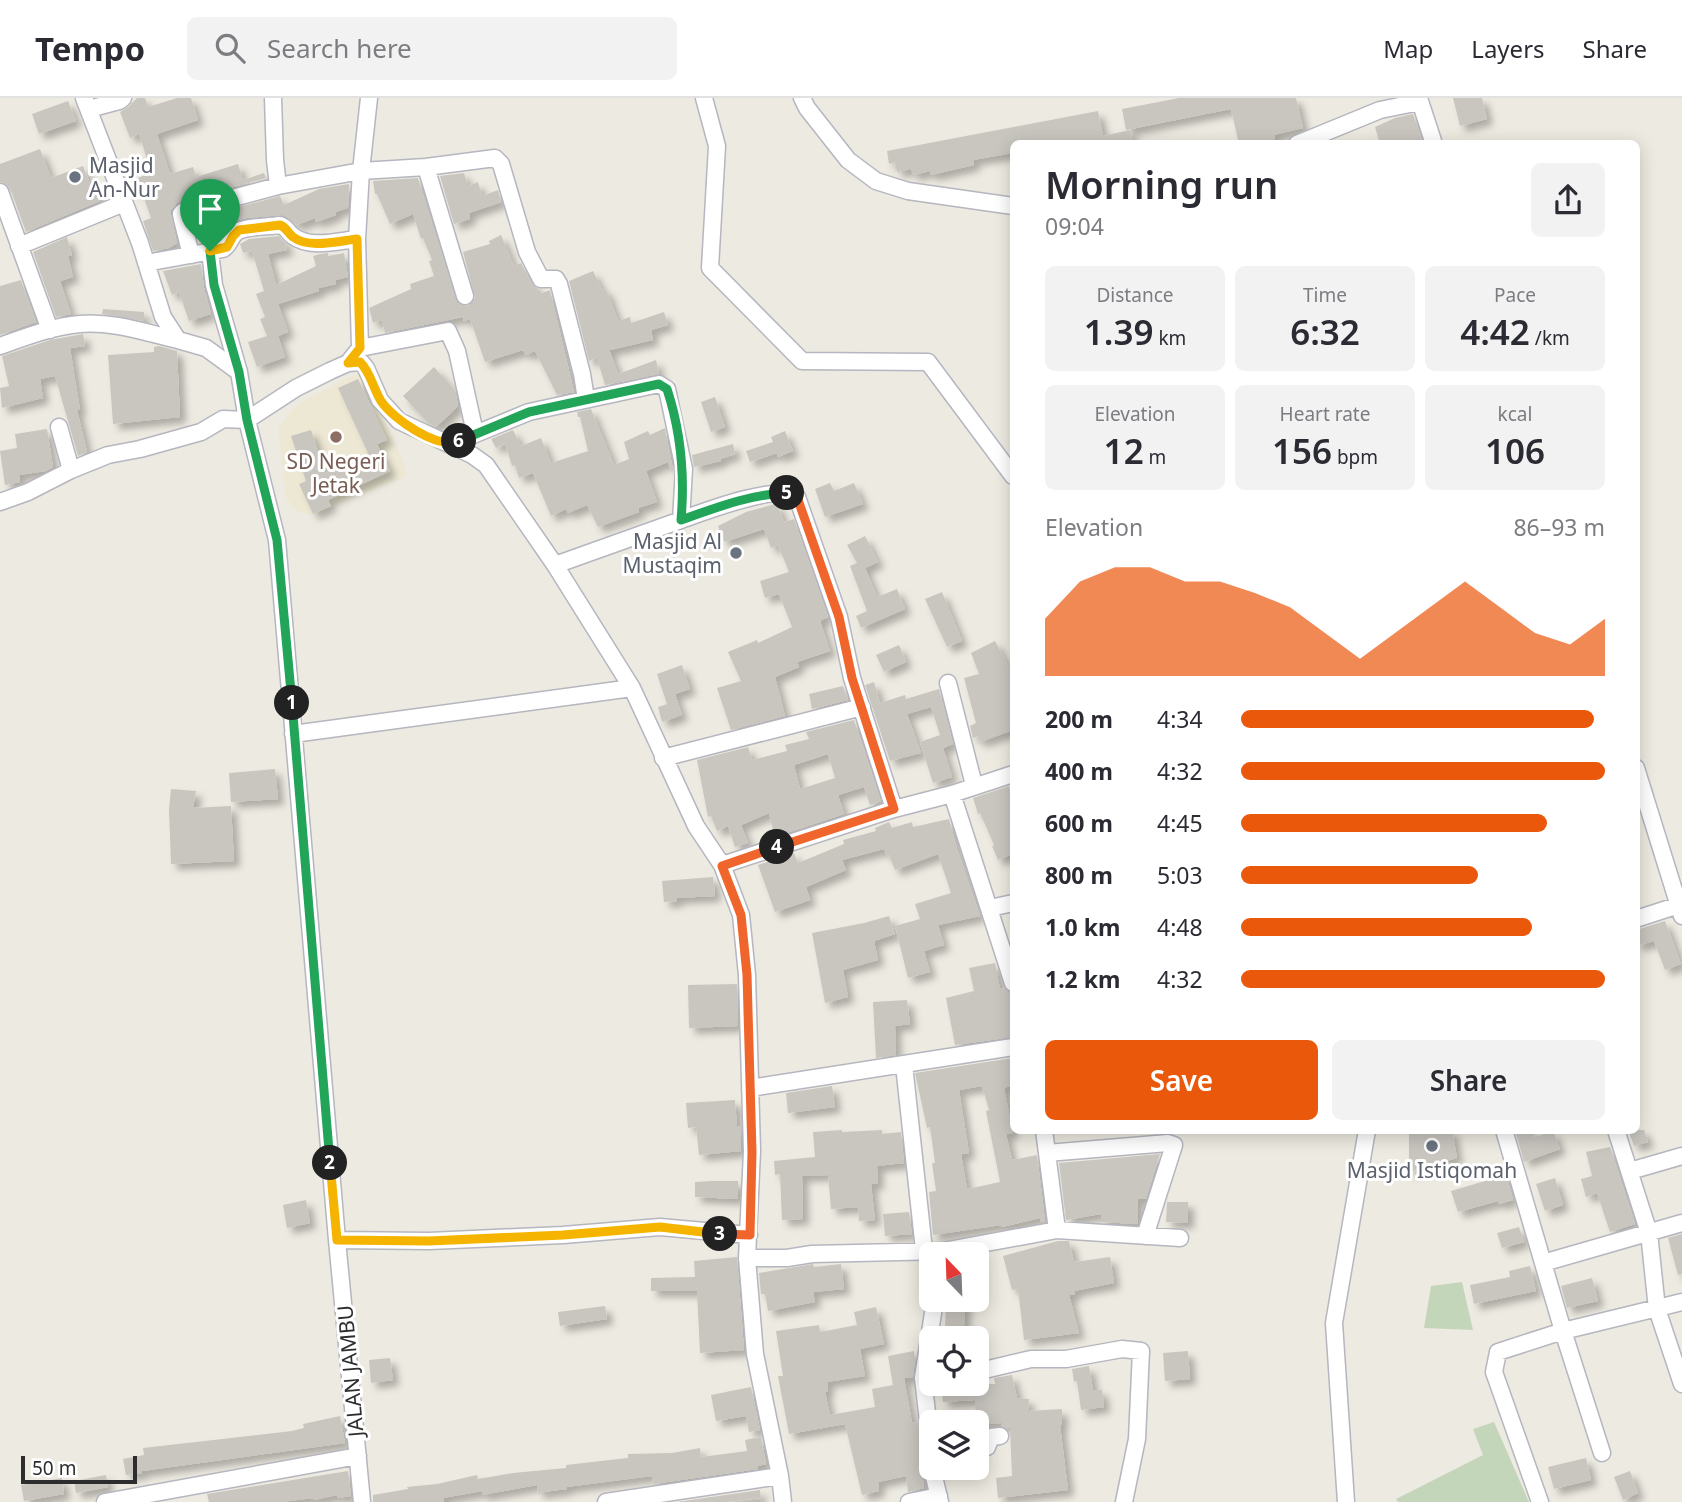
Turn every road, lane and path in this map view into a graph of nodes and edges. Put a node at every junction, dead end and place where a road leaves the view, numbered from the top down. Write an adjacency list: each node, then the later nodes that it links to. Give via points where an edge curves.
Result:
1 (122, 98): 7 (street)
2 (273, 98): 12 (street)
3 (369, 98): 11 (street)
4 (704, 98): 35 (street, via 718,146 710,268 802,361 928,362)
5 (802, 98): 15 (street, via 848,160 876,181 908,191)
6 (1419, 100): 8 (street, via 1380,110); 9 (street)
7 (87, 103): 14 (street)
8 (1307, 140)
9 (1433, 140)
10 (426, 167): 11 (street); 22 (street); 29 (street, via 495,158 501,164 537,273 541,279 556,279 559,284)
11 (361, 171): 12 (street); 17 (street)
12 (278, 186): 20 (street, via 184,211 181,219)
13 (0, 192): 16 (street)
14 (124, 203): 18 (street); 21 (street)
15 (1010, 206)
16 (6, 231): 18 (street)
17 (357, 239): 19 (street, via 310,243 293,237 280,225 239,230 227,247); 26 (street)
18 (19, 246): 23 (street)
19 (210, 251): 20 (street); 28 (street, JALAN JAMBU, via 214,285)
20 (191, 255): 21 (street)
21 (146, 263): 24 (street, via 163,317)
22 (465, 296)
23 (50, 330): 24 (street, via 80,324 116,326); 25 (street)
24 (178, 340): 28 (street, via 206,348)
25 (0, 346)
26 (360, 348): 27 (street); 32 (street, via 447,331 457,351)
27 (348, 363): 30 (street, via 296,388); 33 (street, via 360,362 366,368 380,400 399,421)
28 (239, 372): 30 (street, JALAN JAMBU)
29 (586, 399): 32 (street, via 529,412); 37 (street, via 659,384 667,389 684,469)
30 (247, 420): 34 (street, via 223,419 201,432 108,455); 42 (street, JALAN JAMBU, via 277,540)
31 (60, 427): 34 (street)
32 (475, 433): 33 (street)
33 (451, 444): 38 (street, via 486,465)
34 (71, 470): 36 (street)
35 (1010, 472)
36 (0, 502)
37 (681, 520): 38 (street); 41 (street, via 768,494 797,497 839,617)
38 (555, 565): 40 (street)
39 (948, 683): 46 (street)
40 (632, 688): 42 (street); 43 (street)
41 (862, 707): 43 (street); 48 (street)
42 (293, 734): 71 (street, JALAN JAMBU)
43 (663, 758): 49 (street, via 696,826)
44 (1010, 775): 46 (street)
45 (1640, 781): 52 (street)
46 (974, 785): 47 (street)
47 (952, 794): 48 (street); 51 (street)
48 (894, 809): 49 (street)
49 (722, 866): 57 (street, via 741,915)
50 (1010, 904): 51 (street)
51 (990, 908): 54 (street)
52 (1680, 910): 53 (street)
53 (1640, 918)
54 (1010, 970)
55 (1010, 1047): 56 (street)
56 (904, 1065): 57 (street); 72 (street)
57 (750, 1088): 68 (street)
58 (1045, 1134): 62 (street)
59 (1366, 1134): 95 (street, via 1334,1323)
60 (1505, 1134): 76 (street)
61 (1617, 1134): 64 (street)
62 (1047, 1153): 66 (street); 69 (street, via 1174,1145)
63 (1682, 1156): 64 (street)
64 (1630, 1171): 67 (street)
65 (1682, 1223): 67 (street)
66 (1057, 1230): 69 (street); 73 (street)
67 (1649, 1233): 76 (street); 78 (street)
68 (750, 1235): 71 (street, via 660,1227 442,1240); 75 (street)
69 (1145, 1236): 70 (street)
70 (1180, 1238)
71 (337, 1240): 85 (street, JALAN JAMBU)
72 (923, 1242)
73 (989, 1244)
74 (919, 1250): 75 (street)
75 (747, 1258): 86 (street, via 755,1354)
76 (1543, 1263): 79 (street)
77 (1682, 1302): 78 (street)
78 (1657, 1310): 79 (street); 81 (street)
79 (1563, 1331): 84 (street); 96 (street, via 1498,1352 1494,1372)
80 (989, 1371): 94 (street, via 1031,1359 1141,1351 1137,1439)
81 (1682, 1384)
82 (1000, 1436): 83 (street)
83 (989, 1442)
84 (1602, 1453)
85 (358, 1456): 89 (street); 90 (street, JALAN JAMBU)
86 (780, 1476): 91 (street); 92 (street)
87 (935, 1480): 88 (street)
88 (939, 1499): 93 (street)
89 (105, 1502)
90 (362, 1502)
91 (606, 1502)
92 (783, 1502)
93 (909, 1502)
94 (1124, 1502)
95 (1346, 1502)
96 (1540, 1502)

